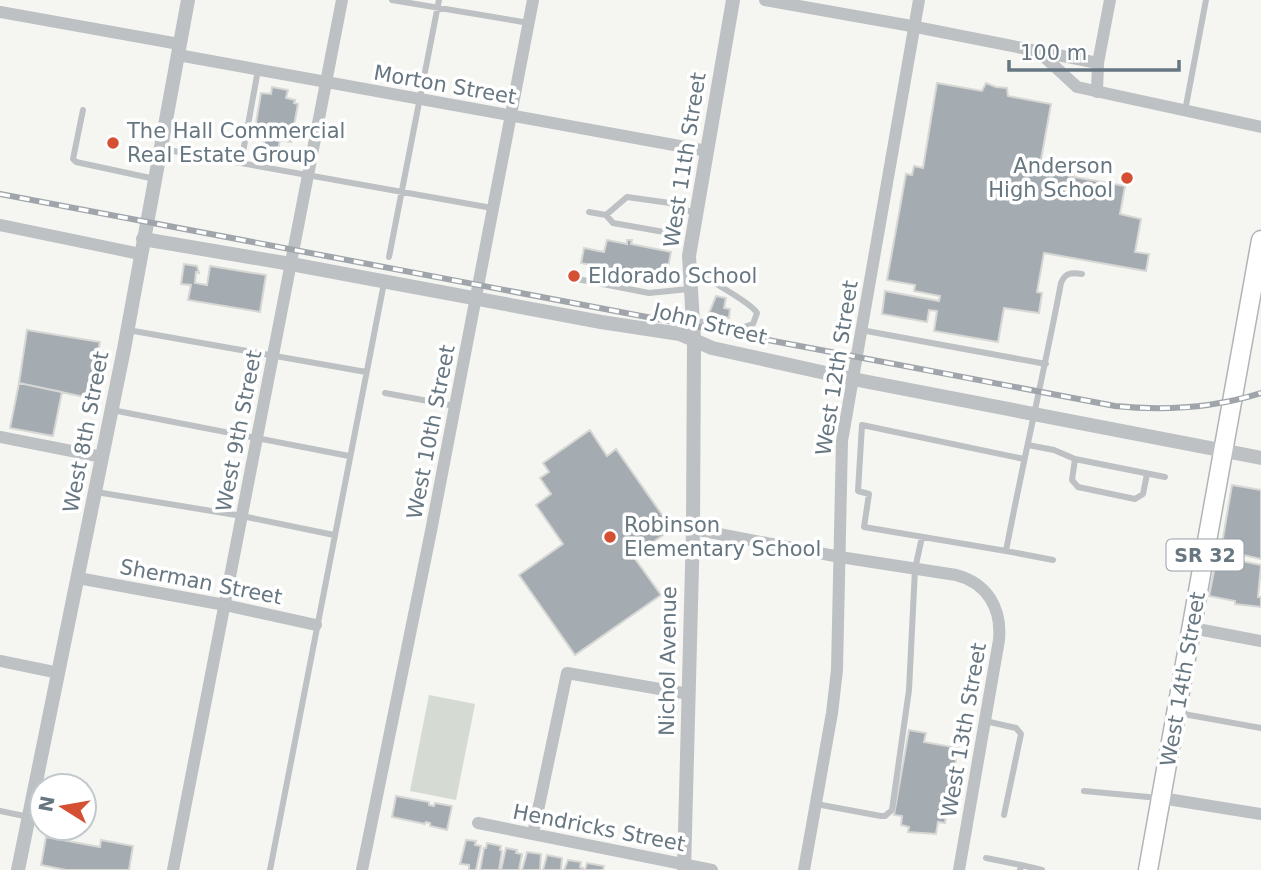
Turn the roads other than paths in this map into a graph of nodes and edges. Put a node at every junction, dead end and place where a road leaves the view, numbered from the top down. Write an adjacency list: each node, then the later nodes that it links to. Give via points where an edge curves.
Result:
1 (188, 0): 14 (street, West 8th Street)
2 (342, 0): 18 (street, West 9th Street)
3 (392, 0): 10 (lane)
4 (533, 0): 12 (street, West 10th Street)
5 (733, 0): 26 (street, West 11th Street)
6 (765, 0): 13 (street)
7 (919, 0): 13 (street, West 12th Street)
8 (1110, 0): 16 (street)
9 (1206, 0): 22 (lane)
10 (439, 3): 12 (lane); 20 (lane)
11 (0, 12): 14 (street, Morton Street)
12 (529, 23): 23 (street, West 10th Street)
13 (914, 28): 15 (street); 50 (street, West 12th Street)
14 (178, 50): 17 (street, Morton Street); 25 (street, West 8th Street)
15 (1038, 51): 16 (street); 19 (street, via 1077,88)
16 (1098, 64): 19 (street)
17 (258, 70): 18 (street, Morton Street); 27 (lane)
18 (325, 83): 20 (street, Morton Street); 28 (street, West 9th Street)
19 (1097, 92): 22 (street)
20 (420, 100): 23 (street, Morton Street); 30 (lane)
21 (83, 110): 29 (lane, via 76,162)
22 (1185, 111): 24 (street)
23 (511, 116): 26 (street, Morton Street); 31 (street, West 10th Street)
24 (1261, 127)
25 (160, 148): 27 (lane); 29 (street, West 8th Street)
26 (707, 151): 34 (street, West 11th Street)
27 (241, 163): 28 (lane)
28 (307, 176): 30 (lane); 41 (street, West 9th Street)
29 (155, 178): 37 (street, West 8th Street)
30 (402, 192): 31 (lane); 40 (lane)
31 (494, 209): 47 (street, West 10th Street)
32 (676, 209): 34 (lane); 35 (lane, via 670,203 627,197); 35 (lane, via 664,232 613,223)
33 (589, 212): 35 (lane)
34 (696, 212): 42 (street, West 11th Street)
35 (606, 215)
36 (0, 225): 39 (street)
37 (143, 239): 39 (street, West 8th Street); 41 (street, John Street)
38 (1261, 240): 62 (main road, West 14th Street / SR 32)
39 (140, 254): 49 (street, West 8th Street)
40 (389, 257)
41 (290, 264): 45 (street, John Street); 51 (street, West 9th Street)
42 (690, 272): 46 (street, West 11th Street); 48 (lane, via 705,277 757,313 753,324 744,327)
43 (1082, 274): 52 (lane, via 1070,273 1061,283)
44 (577, 279): 46 (lane, via 649,293)
45 (384, 281): 47 (street, John Street); 53 (lane)
46 (691, 288): 48 (street, West 11th Street)
47 (476, 298): 48 (street, John Street, via 680,334); 56 (street, West 10th Street)
48 (693, 329): 54 (street, John Street, via 712,348); 72 (street, Nichol Avenue)
49 (128, 330): 51 (lane); 57 (street, West 8th Street)
50 (861, 330): 52 (lane); 54 (street, West 12th Street)
51 (273, 355): 53 (lane); 60 (street, West 9th Street)
52 (1046, 364): 58 (lane)
53 (366, 372): 63 (lane)
54 (853, 379): 58 (street, John Street); 76 (street, West 12th Street, via 842,441)
55 (385, 393): 56 (lane)
56 (455, 406): 107 (street, West 10th Street)
57 (112, 410): 60 (lane); 64 (street, West 8th Street)
58 (1036, 414): 61 (lane); 62 (street, John Street)
59 (0, 437): 64 (street)
60 (257, 437): 63 (lane); 71 (street, West 9th Street)
61 (1028, 445): 66 (lane); 67 (lane)
62 (1223, 451): 65 (street, John Street); 82 (main road, West 14th Street / SR 32)
63 (349, 456): 73 (lane)
64 (103, 457): 70 (street, West 8th Street)
65 (1261, 458)
66 (1024, 459): 74 (lane, via 862,425 858,491 869,494 864,527); 75 (lane)
67 (1075, 459): 68 (lane); 68 (lane, via 1072,480 1078,487 1135,499 1143,494)
68 (1147, 474): 69 (lane)
69 (1165, 478)
70 (96, 492): 71 (lane); 79 (street, West 8th Street)
71 (242, 516): 73 (lane); 80 (street, West 9th Street)
72 (693, 529): 76 (street); 86 (street, Nichol Avenue)
73 (334, 535): 81 (lane)
74 (922, 537): 75 (lane); 78 (lane)
75 (1006, 551): 77 (lane)
76 (840, 557): 78 (street); 93 (street, West 12th Street, via 837,670)
77 (1053, 560)
78 (915, 569): 88 (street, West 13th Street, via 961,576 982,587 991,598 1000,626); 93 (lane, via 909,690 892,810 881,817)
79 (78, 578): 80 (street, Sherman Street); 85 (street, West 8th Street)
80 (225, 605): 81 (street, Sherman Street); 105 (street, West 9th Street)
81 (316, 625): 106 (lane)
82 (1192, 628): 83 (street); 87 (main road, West 14th Street / SR 32)
83 (1261, 641)
84 (0, 661): 85 (street)
85 (59, 673): 90 (street, West 8th Street)
86 (689, 694): 100 (street, via 567,673); 102 (street, Nichol Avenue)
87 (1177, 713): 89 (lane); 92 (main road, West 14th Street / SR 32)
88 (985, 721): 96 (lane, via 1016,728 1021,734); 110 (street, West 13th Street)
89 (1261, 728)
90 (38, 772)
91 (1084, 791): 92 (lane)
92 (1161, 798): 95 (street); 112 (main road, West 14th Street / SR 32)
93 (816, 804): 109 (street, West 12th Street)
94 (0, 811): 97 (lane)
95 (1261, 814)
96 (1004, 815)
97 (28, 817)
98 (28, 822): 104 (street, West 8th Street)
99 (478, 823): 100 (street, Hendricks Street)
100 (533, 834): 102 (street, Hendricks Street)
101 (986, 858): 103 (lane)
102 (684, 867): 108 (street, Hendricks Street)
103 (1021, 868): 111 (lane)
104 (18, 870)
105 (173, 870)
106 (270, 870)
107 (362, 870)
108 (712, 870)
109 (804, 870)
110 (959, 870)
111 (1042, 870)
112 (1148, 870)

